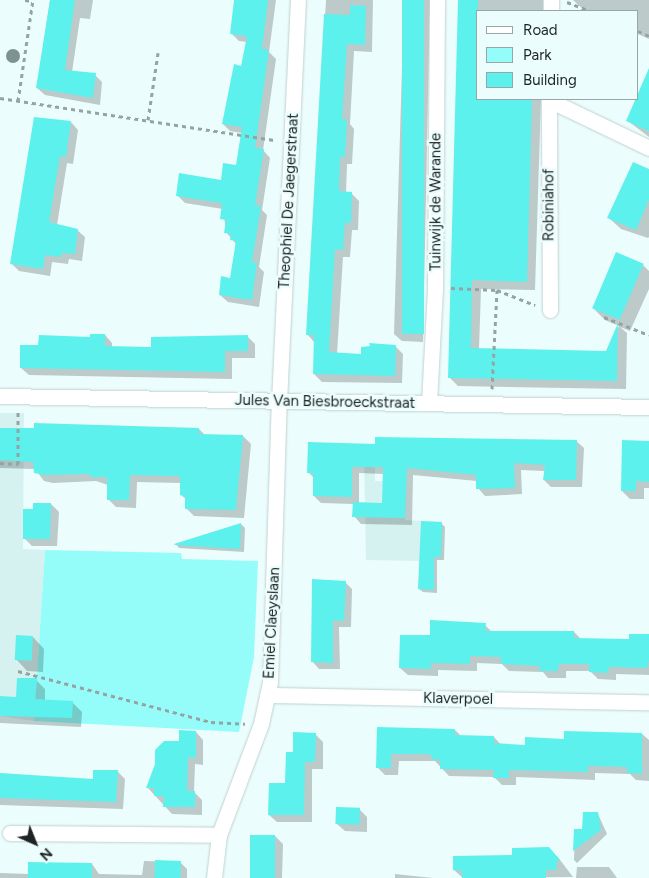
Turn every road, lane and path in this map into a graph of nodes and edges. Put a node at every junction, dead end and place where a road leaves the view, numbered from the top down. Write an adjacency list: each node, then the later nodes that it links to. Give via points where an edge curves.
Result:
1 (25, 0): 2 (path)
2 (33, 0): 10 (path)
3 (298, 0): 12 (street, Theophiel De Jaegerstraat)
4 (437, 0): 14 (street, Tuinwijk de Warande)
5 (551, 4): 6 (path, via 569,2)
6 (589, 10)
7 (158, 54): 11 (path)
8 (0, 98): 10 (path)
9 (549, 100): 13 (street, Robiniahof); 16 (street, Robiniahof)
10 (18, 101): 11 (path)
11 (148, 120): 12 (path)
12 (292, 143): 21 (street, Theophiel De Jaegerstraat)
13 (649, 148)
14 (435, 288): 15 (path); 22 (street, Tuinwijk de Warande)
15 (497, 290): 16 (path); 23 (path)
16 (550, 310)
17 (604, 317): 18 (path)
18 (649, 335)
19 (0, 396): 20 (street, Jules Van Biesbroeckstraat)
20 (19, 397): 21 (street, Jules Van Biesbroeckstraat); 25 (path, via 18,464)
21 (279, 402): 22 (street, Jules Van Biesbroeckstraat); 27 (street, Emiel Claeyslaan, via 273,654)
22 (429, 403): 23 (street, Jules Van Biesbroeckstraat)
23 (491, 404): 24 (street, Jules Van Biesbroeckstraat)
24 (649, 408)
25 (0, 463)
26 (18, 671): 29 (path, via 210,722)
27 (268, 695): 28 (street, Klaverpoel); 29 (street, Emiel Claeyslaan)
28 (649, 702)
29 (260, 724): 31 (street, Emiel Claeyslaan)
30 (10, 833): 31 (street)
31 (219, 835): 32 (street, Emiel Claeyslaan)
32 (214, 878)

